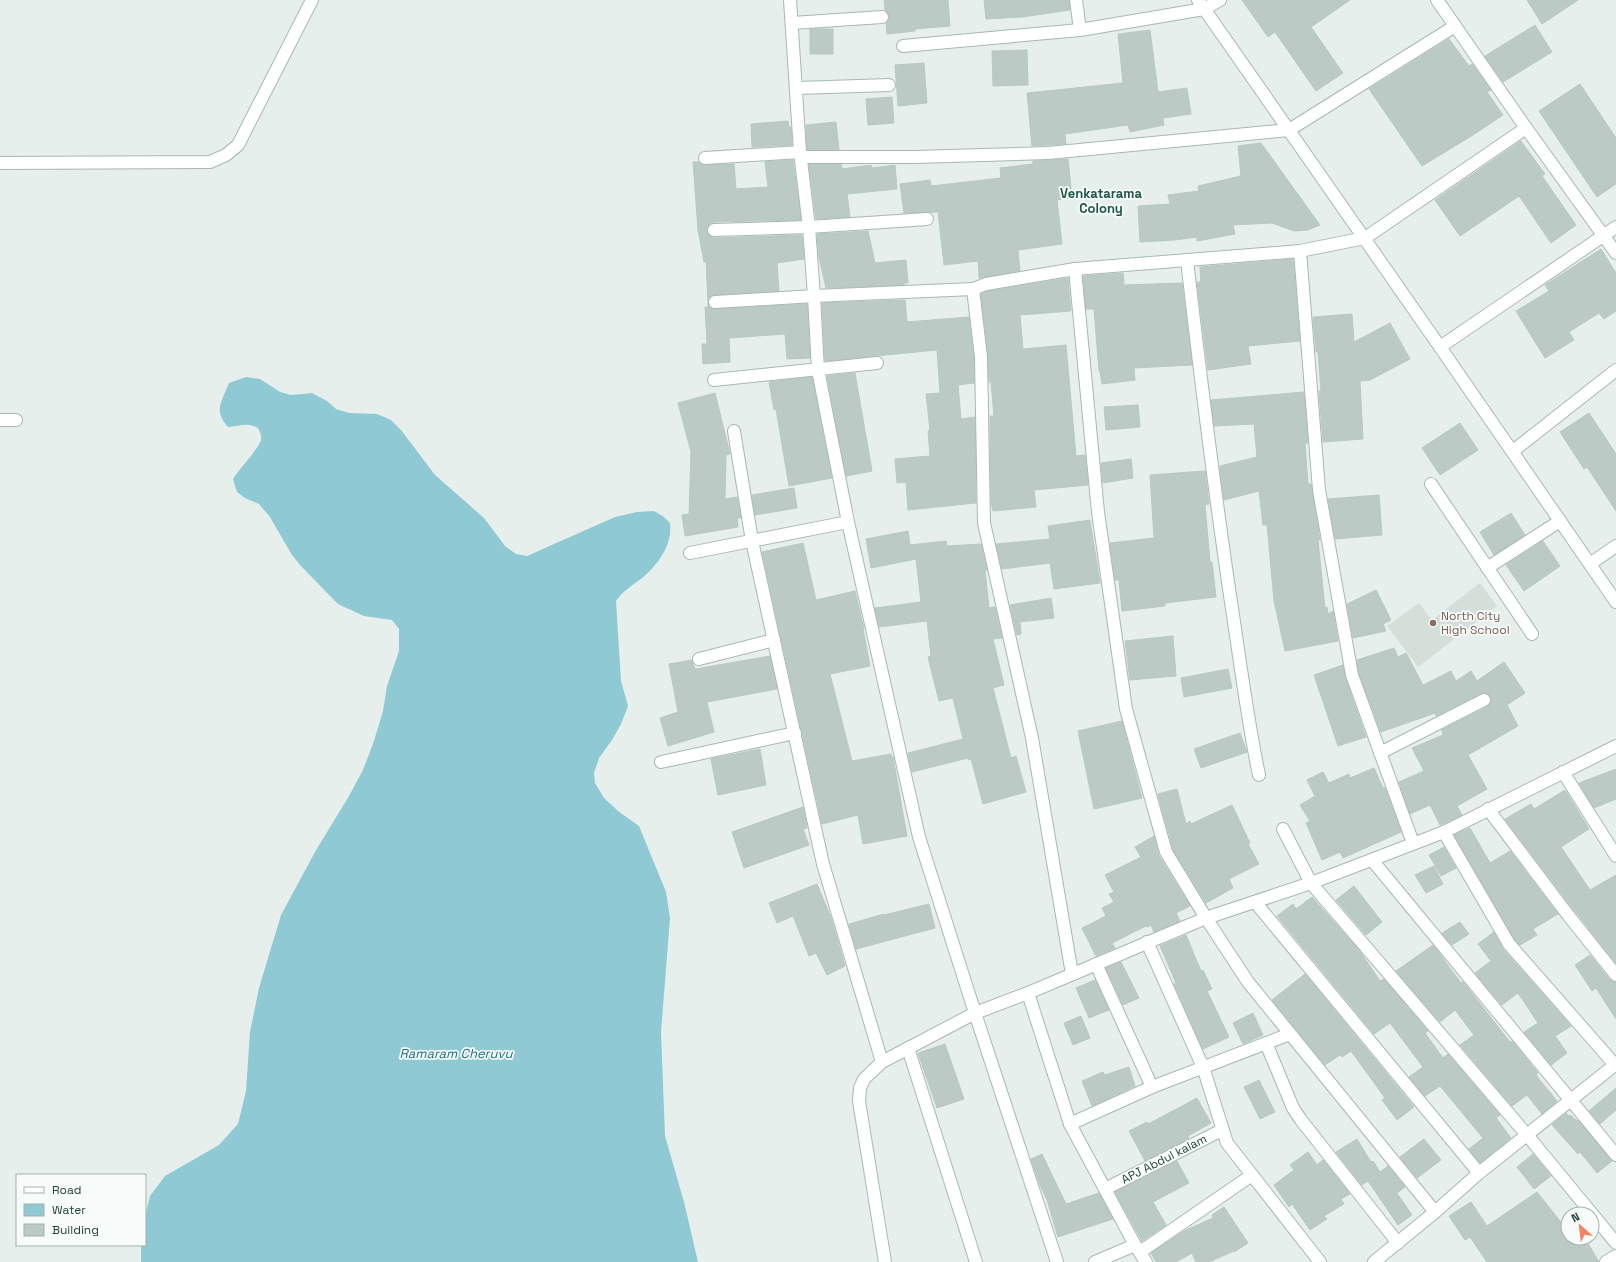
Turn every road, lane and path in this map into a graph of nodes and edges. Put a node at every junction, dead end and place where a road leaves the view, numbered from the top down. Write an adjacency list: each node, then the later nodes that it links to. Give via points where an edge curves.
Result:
1 (312, 0): 18 (street, via 238,145 226,155 210,162)
2 (790, 0): 8 (street)
3 (1076, 0): 10 (street)
4 (1220, 0): 6 (street)
5 (1437, 0): 9 (street)
6 (1201, 4): 10 (street); 15 (street)
7 (882, 17): 8 (street)
8 (792, 23): 13 (street)
9 (1455, 26): 14 (street); 15 (street)
10 (1080, 30): 11 (street)
11 (903, 46)
12 (890, 85): 13 (street)
13 (797, 88): 16 (street)
14 (1526, 128): 23 (street); 24 (street)
15 (1289, 130): 16 (street, via 1048,153 915,157); 24 (street)
16 (801, 155): 17 (street); 20 (street)
17 (705, 158)
18 (0, 163)
19 (927, 219): 20 (street)
20 (809, 227): 22 (street); 30 (street)
21 (1616, 227): 23 (street)
22 (714, 230)
23 (1604, 235): 26 (street); 32 (street)
24 (1365, 238): 25 (street); 32 (street)
25 (1300, 251): 27 (street); 56 (street, via 1319,490 1352,675)
26 (1616, 253)
27 (1187, 260): 28 (street); 59 (street, via 1217,511 1250,734)
28 (1075, 269): 29 (street, via 986,284); 68 (street, via 1098,512 1126,709 1166,852)
29 (973, 289): 30 (street); 71 (street, via 981,357 984,523 1032,738)
30 (814, 296): 31 (street); 34 (street)
31 (715, 302)
32 (1440, 347): 40 (street)
33 (877, 363): 34 (street)
34 (818, 370): 36 (street); 43 (street)
35 (1616, 370): 40 (street)
36 (714, 380)
37 (0, 420): 38 (street)
38 (16, 420)
39 (734, 431): 44 (street)
40 (1513, 451): 42 (street)
41 (1431, 484): 48 (street)
42 (1560, 521): 47 (street); 48 (street)
43 (848, 522): 44 (street); 74 (street, via 919,837)
44 (752, 541): 46 (street); 51 (street)
45 (1616, 546): 47 (street)
46 (690, 553)
47 (1590, 564): 49 (street)
48 (1487, 568): 50 (street)
49 (1616, 602)
50 (1532, 634)
51 (774, 640): 52 (street); 54 (street)
52 (699, 659)
53 (1484, 700): 56 (street)
54 (795, 733): 57 (street); 78 (street, via 823,864)
55 (1616, 746): 58 (street)
56 (1380, 753): 63 (street)
57 (661, 762)
58 (1563, 772): 60 (street); 64 (street)
59 (1259, 775)
60 (1488, 809): 62 (street); 72 (street)
61 (1283, 829): 66 (street)
62 (1444, 832): 63 (street); 79 (street, via 1509,944)
63 (1413, 843): 65 (street)
64 (1616, 856)
65 (1372, 860): 66 (street); 82 (street)
66 (1311, 883): 67 (street); 85 (street)
67 (1255, 902): 68 (street); 87 (street)
68 (1206, 918): 69 (street); 75 (street, via 1248,982)
69 (1147, 942): 70 (street); 80 (street)
70 (1096, 964): 71 (street); 81 (street)
71 (1072, 974): 73 (street)
72 (1616, 975)
73 (1028, 993): 74 (street); 83 (street)
74 (975, 1013): 77 (street); 97 (street)
75 (1290, 1034): 76 (street); 90 (street)
76 (1266, 1043): 80 (street); 91 (street, via 1293,1108)
77 (908, 1048): 78 (street); 96 (street)
78 (882, 1062): 95 (street, via 864,1079 859,1101)
79 (1616, 1065): 82 (street)
80 (1203, 1067): 81 (street); 84 (street)
81 (1152, 1087): 83 (street)
82 (1570, 1101): 85 (street); 86 (street)
83 (1070, 1124): 89 (street)
84 (1222, 1130): 88 (street, via 1227,1143); 89 (street, APJ Abdul kalam)
85 (1527, 1135): 87 (street); 92 (street)
86 (1616, 1155)
87 (1479, 1173): 90 (street)
88 (1252, 1175): 93 (street); 99 (street)
89 (1105, 1189): 93 (street)
90 (1435, 1212): 91 (street)
91 (1398, 1243): 100 (street)
92 (1616, 1243)
93 (1140, 1253): 98 (street)
94 (1616, 1256): 101 (street)
95 (885, 1262)
96 (976, 1262)
97 (1057, 1262)
98 (1095, 1262)
99 (1320, 1262)
100 (1374, 1262)
101 (1606, 1262)

